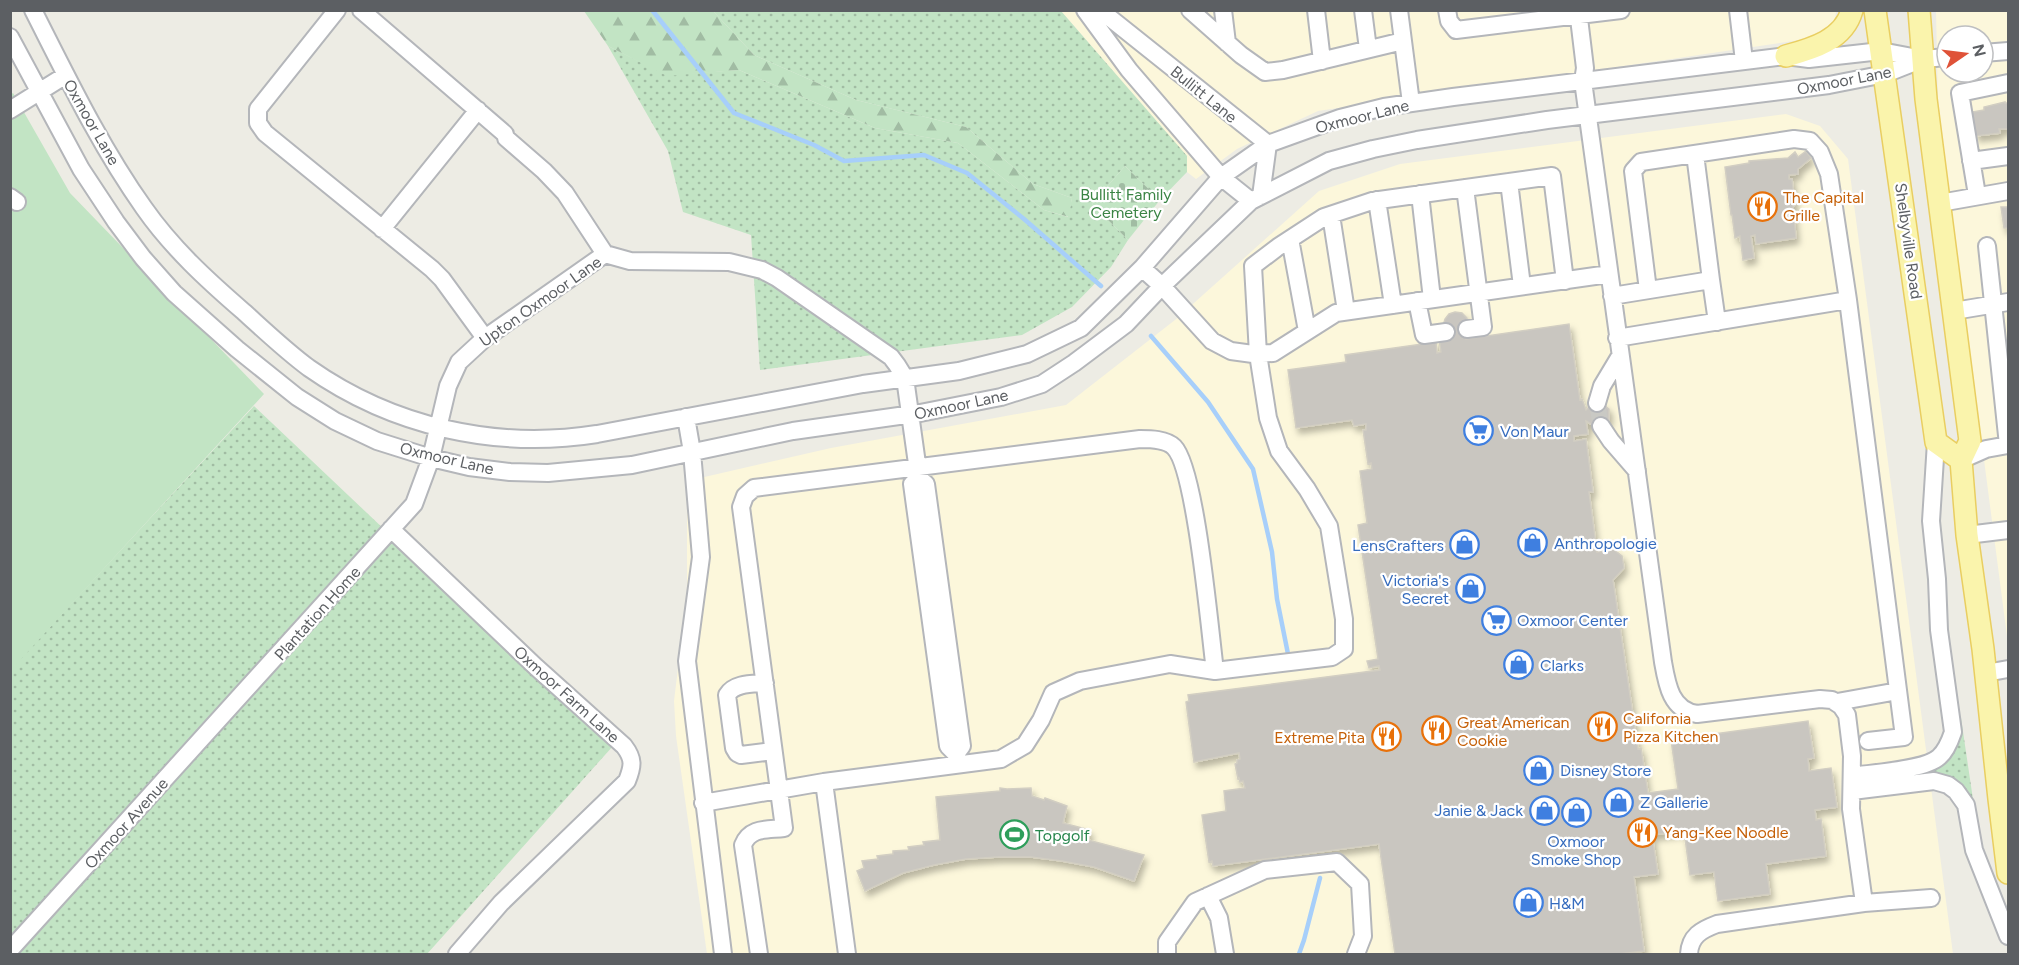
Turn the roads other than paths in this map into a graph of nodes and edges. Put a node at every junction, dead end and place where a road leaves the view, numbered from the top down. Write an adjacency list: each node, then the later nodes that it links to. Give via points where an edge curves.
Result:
1 (33, 10): 29 (street, Oxmoor Lane)
2 (337, 10): 51 (street, via 258,108 258,123 265,133)
3 (361, 10): 35 (street)
4 (1085, 10): 41 (street, via 1129,70)
5 (1100, 10): 37 (street, Bullitt Lane)
6 (1190, 10): 20 (street)
7 (1223, 10): 20 (street)
8 (1316, 10): 26 (street)
9 (1363, 10): 21 (street)
10 (1399, 10): 19 (street)
11 (1447, 10): 17 (street, via 1456,30)
12 (1621, 10): 17 (street)
13 (1738, 10): 27 (street)
14 (1852, 10): 23 (main road, via 1846,24 1831,39)
15 (1875, 10): 22 (main road, Shelbyville Road)
16 (1919, 10): 25 (main road)
17 (1578, 13): 30 (street)
18 (10, 37): 32 (street, Oxmoor Lane)
19 (1403, 41): 21 (street); 33 (street)
20 (1227, 43): 26 (street, via 1265,72)
21 (1368, 49): 26 (street)
22 (1881, 51): 23 (street, Oxmoor Lane, via 1809,59); 25 (street, Oxmoor Lane); 28 (main road, Shelbyville Road)
23 (1786, 56): 27 (street, Oxmoor Lane)
24 (1935, 58): 25 (street)
25 (1923, 59): 28 (street, Oxmoor Lane); 49 (main road)
26 (1322, 61)
27 (1744, 61): 30 (street, Oxmoor Lane)
28 (1885, 74): 36 (street, Oxmoor Lane, via 1829,85); 84 (main road, Shelbyville Road)
29 (66, 75): 32 (street); 83 (street, Oxmoor Lane, via 143,207 202,274 320,375 384,410)
30 (1583, 81): 33 (street, Oxmoor Lane); 36 (street)
31 (2008, 83): 40 (street, via 1960,93)
32 (38, 91): 34 (street); 87 (street, Oxmoor Lane, via 103,203 174,293 237,350 334,421 376,441)
33 (1412, 103): 37 (street, Oxmoor Lane, via 1341,118)
34 (10, 110)
35 (477, 110): 51 (street); 54 (street, via 565,193)
36 (1587, 116): 47 (street, Oxmoor Lane, via 1373,149 1329,160); 56 (street)
37 (1268, 144): 41 (street, Oxmoor Lane); 47 (street)
38 (1695, 154): 57 (street); 61 (street, via 1641,162 1633,171); 65 (street, via 1794,139 1810,141 1820,152 1829,174)
39 (2008, 156): 40 (street)
40 (1971, 161): 46 (street)
41 (1221, 177): 47 (street); 55 (street, Oxmoor Lane)
42 (1509, 182): 43 (street); 58 (street, via 1552,176); 60 (street)
43 (1465, 188): 45 (street); 62 (street)
44 (2008, 191): 46 (street)
45 (1420, 194): 48 (street); 64 (street)
46 (1977, 195): 49 (street)
47 (1256, 198): 59 (street, Oxmoor Lane)
48 (1377, 200): 50 (street); 67 (street)
49 (1940, 203): 69 (main road)
50 (1331, 215): 52 (street); 68 (street)
51 (382, 229): 74 (street, via 442,279)
52 (1290, 239): 72 (street); 76 (street, via 1253,266)
53 (1988, 246): 66 (street)
54 (605, 254): 74 (street, Upton Oxmoor Lane); 78 (street, Upton Oxmoor Lane, via 630,261 729,262 762,270 891,357)
55 (1142, 268): 59 (street); 78 (street, Oxmoor Lane, via 1081,328 1027,354 959,371)
56 (1609, 274): 58 (street); 63 (street)
57 (1711, 280): 61 (street); 70 (street)
58 (1565, 281): 60 (street)
59 (1162, 286): 76 (street, via 1212,341 1231,351); 80 (street, Oxmoor Lane, via 1126,324 1042,384 992,399)
60 (1522, 286): 62 (street)
61 (1648, 290): 63 (street)
62 (1478, 292): 64 (street); 71 (street, via 1483,327)
63 (1612, 296): 75 (street)
64 (1425, 300): 67 (street); 73 (street, via 1424,335)
65 (1848, 300): 70 (street); 98 (street)
66 (2002, 303): 69 (street); 85 (street)
67 (1393, 305): 68 (street)
68 (1346, 311): 72 (street)
69 (1954, 311): 88 (main road, via 1970,441)
70 (1717, 322): 75 (street)
71 (1467, 329)
72 (1307, 331): 76 (street, via 1273,353)
73 (1446, 332)
74 (485, 338): 83 (street, Upton Oxmoor Lane, via 452,373)
75 (1617, 338): 77 (street)
76 (1258, 354): 95 (street, via 1268,418 1279,451 1329,526 1344,619 1344,649 1332,657)
77 (1620, 356): 79 (street); 89 (street)
78 (905, 378): 80 (street); 81 (street, Oxmoor Lane)
79 (1597, 403)
80 (910, 415): 86 (street, Oxmoor Lane, via 793,431); 90 (street)
81 (686, 417): 83 (street, Oxmoor Lane, via 554,439 500,439); 86 (street)
82 (1601, 426): 89 (street)
83 (438, 428): 87 (street, Upton Oxmoor Lane)
84 (1936, 442): 88 (main road); 106 (street, via 1931,521 1939,630 1953,723 1951,739 1941,756 1924,765)
85 (2008, 445): 88 (street)
86 (692, 452): 87 (street, Oxmoor Lane, via 632,465 548,473 487,470); 108 (street, via 701,557 687,661)
87 (431, 458): 91 (street, via 414,504)
88 (1961, 460): 93 (main road)
89 (1636, 471): 100 (street, via 1665,673 1677,704 1697,714 1812,700)
90 (919, 473): 95 (street, via 1140,439 1174,447 1192,495); 97 (street, via 754,488 745,495 741,507); 104 (street, via 912,484 948,746)
91 (391, 529): 99 (street, Plantation Home); 115 (street, Oxmoor Farm Lane, via 624,746 632,758 627,781 501,903)
92 (2008, 530): 93 (street)
93 (1967, 535): 96 (main road)
94 (2008, 669): 96 (street)
95 (1215, 671): 104 (street, via 1170,664 1080,681 1053,693 1025,745 1001,759)
96 (1986, 673): 103 (main road)
97 (765, 683): 102 (street); 102 (street, via 736,687 727,695 734,748 741,755)
98 (1898, 691): 100 (street); 101 (street, via 1904,737)
99 (241, 696): 114 (street, Oxmoor Avenue)
100 (1837, 702): 106 (street, via 1846,714)
101 (1868, 741)
102 (774, 750): 107 (street)
103 (2001, 755): 109 (main road)
104 (957, 759): 105 (street)
105 (824, 782): 107 (street); 118 (street)
106 (1852, 784): 112 (street, via 1851,809); 113 (street, via 1934,781 1956,790 1966,805 1974,850)
107 (779, 790): 108 (street); 117 (street, via 784,828 751,832 743,845)
108 (703, 803): 116 (street)
109 (2008, 868)
110 (1208, 896): 119 (street, via 1195,902 1167,942); 120 (street, via 1219,918); 121 (street, via 1265,870 1337,862 1360,884 1363,936)
111 (1931, 898): 112 (street)
112 (1864, 903): 122 (street, via 1717,924 1697,933)
113 (2008, 936)
114 (10, 950)
115 (457, 954)
116 (723, 954)
117 (759, 954)
118 (847, 954)
119 (1167, 954)
120 (1225, 954)
121 (1356, 954)
122 (1689, 954)

